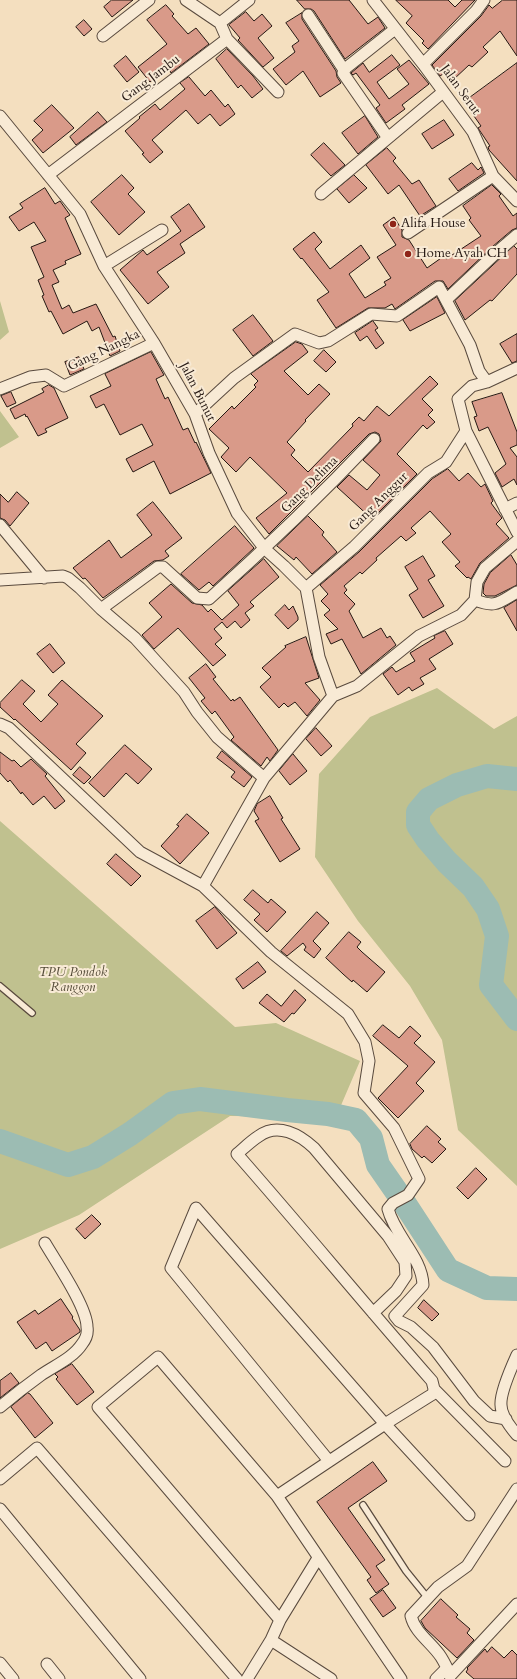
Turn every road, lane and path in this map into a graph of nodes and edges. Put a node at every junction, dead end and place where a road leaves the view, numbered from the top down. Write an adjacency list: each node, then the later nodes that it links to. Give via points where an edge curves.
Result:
1 (149, 0): 9 (street)
2 (186, 0): 7 (street)
3 (249, 0): 7 (street)
4 (373, 0): 8 (street, Jalan Serut)
5 (484, 0): 11 (street)
6 (308, 15): 12 (street)
7 (220, 23): 10 (street)
8 (395, 29): 11 (street, Jalan Serut); 12 (street)
9 (103, 36)
10 (227, 39): 13 (street); 17 (street, Gang Jambu)
11 (423, 64): 14 (street, Jalan Serut)
12 (344, 70): 16 (street, via 345,76)
13 (278, 92)
14 (443, 92): 16 (street); 18 (street, Jalan Serut, via 473,132)
15 (0, 116): 17 (street, Jalan Bunut)
16 (388, 138): 19 (street)
17 (48, 175): 24 (street, Jalan Bunut, via 80,214)
18 (493, 176): 20 (street, Jalan Serut); 22 (street)
19 (321, 194)
20 (517, 201)
21 (162, 230): 24 (street)
22 (408, 233)
23 (517, 235): 25 (street)
24 (104, 266): 26 (street, Jalan Bunut)
25 (446, 300): 28 (street, via 470,345 479,371); 30 (street, via 439,286 397,316 371,314 328,341 319,342 295,334 234,378)
26 (154, 343): 29 (street, Gang Nangka, via 64,386 46,375 30,377); 30 (street, Jalan Bunut)
27 (517, 368): 28 (street)
28 (487, 382): 31 (street, via 472,386 458,399)
29 (0, 388)
30 (196, 414): 38 (street, Jalan Bunut, via 209,453 237,513)
31 (466, 431): 34 (street); 41 (street, Gang Anggur, via 446,462 428,474 354,547)
32 (374, 439): 38 (street, Gang Delima)
33 (517, 503): 34 (street)
34 (505, 509): 36 (street)
35 (0, 525): 39 (street)
36 (517, 532)
37 (516, 544): 43 (street, via 485,568 477,582)
38 (265, 549): 41 (street, Jalan Bunut); 44 (street, Gang Delima, via 208,599 197,598 163,567 158,567)
39 (44, 578): 40 (street); 44 (street, via 68,578)
40 (0, 580)
41 (306, 588): 45 (street, via 319,656)
42 (517, 592): 43 (street, via 498,604 488,605)
43 (475, 600): 45 (street, via 460,615 419,636 357,686)
44 (100, 609): 47 (street, via 135,638 184,692 196,712 217,737)
45 (333, 696): 47 (street)
46 (0, 724): 48 (street, via 9,728 140,852)
47 (264, 778): 48 (street)
48 (203, 886): 56 (street, via 271,952 348,1014 365,1042 368,1061 364,1093 394,1128 419,1180 408,1195 393,1203 388,1209 390,1218 411,1252 422,1276 423,1285 395,1316 433,1347 484,1411 490,1416)
49 (0, 986): 50 (lane)
50 (32, 1013)
51 (45, 1243): 55 (street, via 85,1316 87,1335 75,1352)
52 (373, 1313): 52 (street, via 307,1232 237,1154 260,1135 284,1130 304,1139 388,1236 405,1262 406,1276 396,1291); 54 (street, via 432,1381)
53 (517, 1355): 56 (street, via 501,1400)
54 (434, 1389): 57 (street, via 433,1394); 60 (street)
55 (0, 1407)
56 (506, 1419): 58 (street)
57 (385, 1424): 59 (street); 59 (street, via 196,1208 171,1268); 66 (street)
58 (517, 1435)
59 (329, 1461): 63 (street)
60 (504, 1461)
61 (0, 1478): 78 (street, via 37,1448)
62 (517, 1489): 68 (street, via 467,1566)
63 (277, 1496): 67 (street); 70 (street, via 158,1357 98,1407)
64 (363, 1505): 68 (lane, via 406,1571)
65 (0, 1509): 77 (street)
66 (469, 1515)
67 (318, 1558): 70 (street); 81 (street)
68 (427, 1597): 74 (street, via 411,1616 412,1621 440,1656)
69 (517, 1604): 74 (street)
70 (280, 1620): 71 (street)
71 (271, 1640): 79 (street); 80 (street)
72 (0, 1663): 75 (street)
73 (47, 1664): 76 (street)
74 (449, 1674): 82 (street)
75 (13, 1679)
76 (59, 1679)
77 (140, 1679)
78 (237, 1679)
79 (247, 1679)
80 (331, 1679)
81 (401, 1679)
82 (436, 1679)

